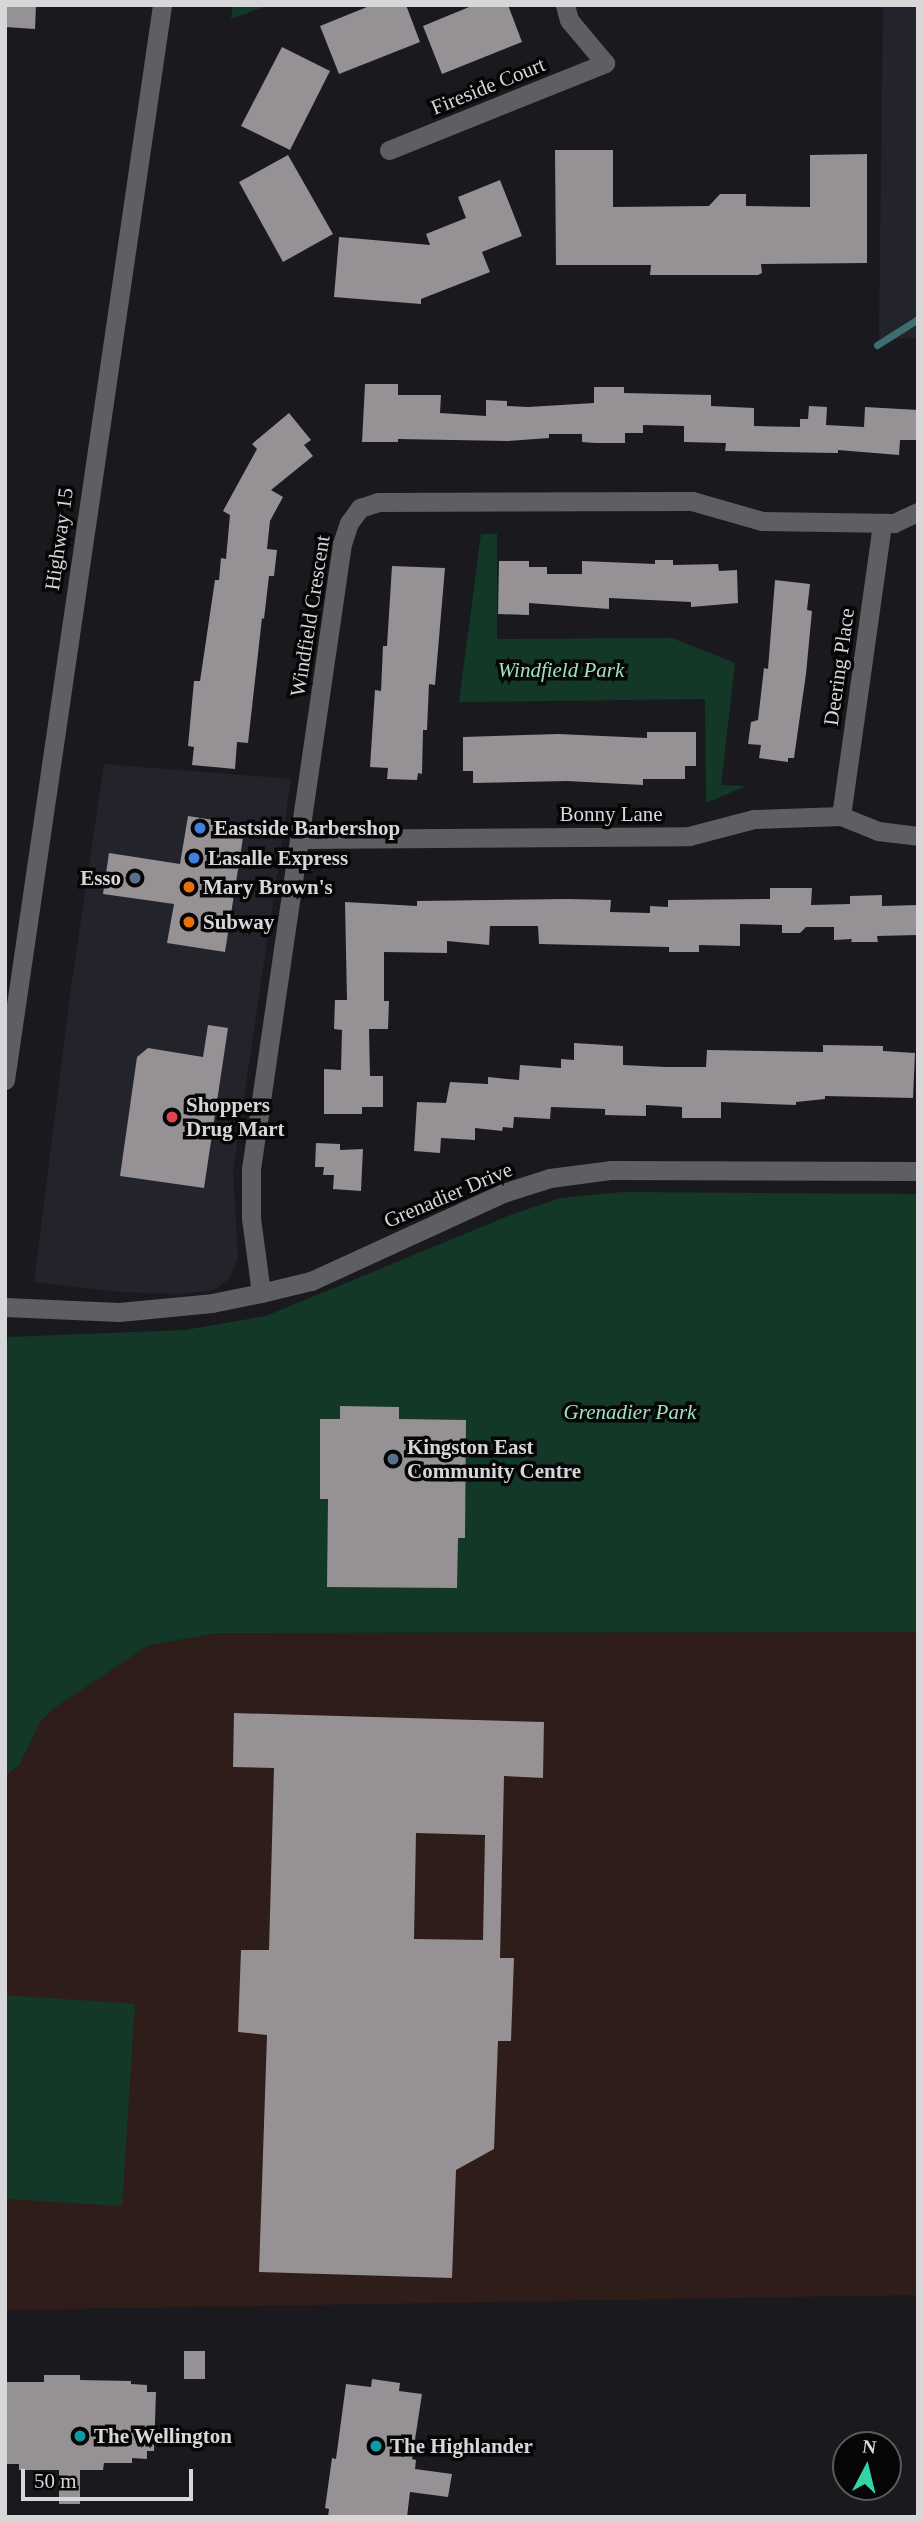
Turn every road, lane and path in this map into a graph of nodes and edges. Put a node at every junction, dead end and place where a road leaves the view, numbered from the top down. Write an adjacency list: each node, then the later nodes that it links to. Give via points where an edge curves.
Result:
1 (162, 5): 9 (street, Highway 15)
2 (565, 5): 3 (street, Fireside Court, via 569,20 605,64)
3 (389, 150)
4 (918, 512): 5 (street, Windfield Crescent)
5 (883, 523): 6 (street, Deering Place); 8 (street, Windfield Crescent, via 762,522 692,501 378,502 360,508 342,544)
6 (841, 816): 7 (street, Bonny Lane, via 878,831); 8 (street, Bonny Lane, via 754,819 689,836)
7 (918, 836)
8 (299, 839): 11 (street, Windfield Crescent, via 251,1169 251,1218)
9 (5, 1080)
10 (918, 1171): 11 (street, Grenadier Drive, via 611,1170 550,1178 503,1193 311,1281)
11 (261, 1293): 12 (street, Grenadier Drive, via 119,1312)
12 (5, 1307)

